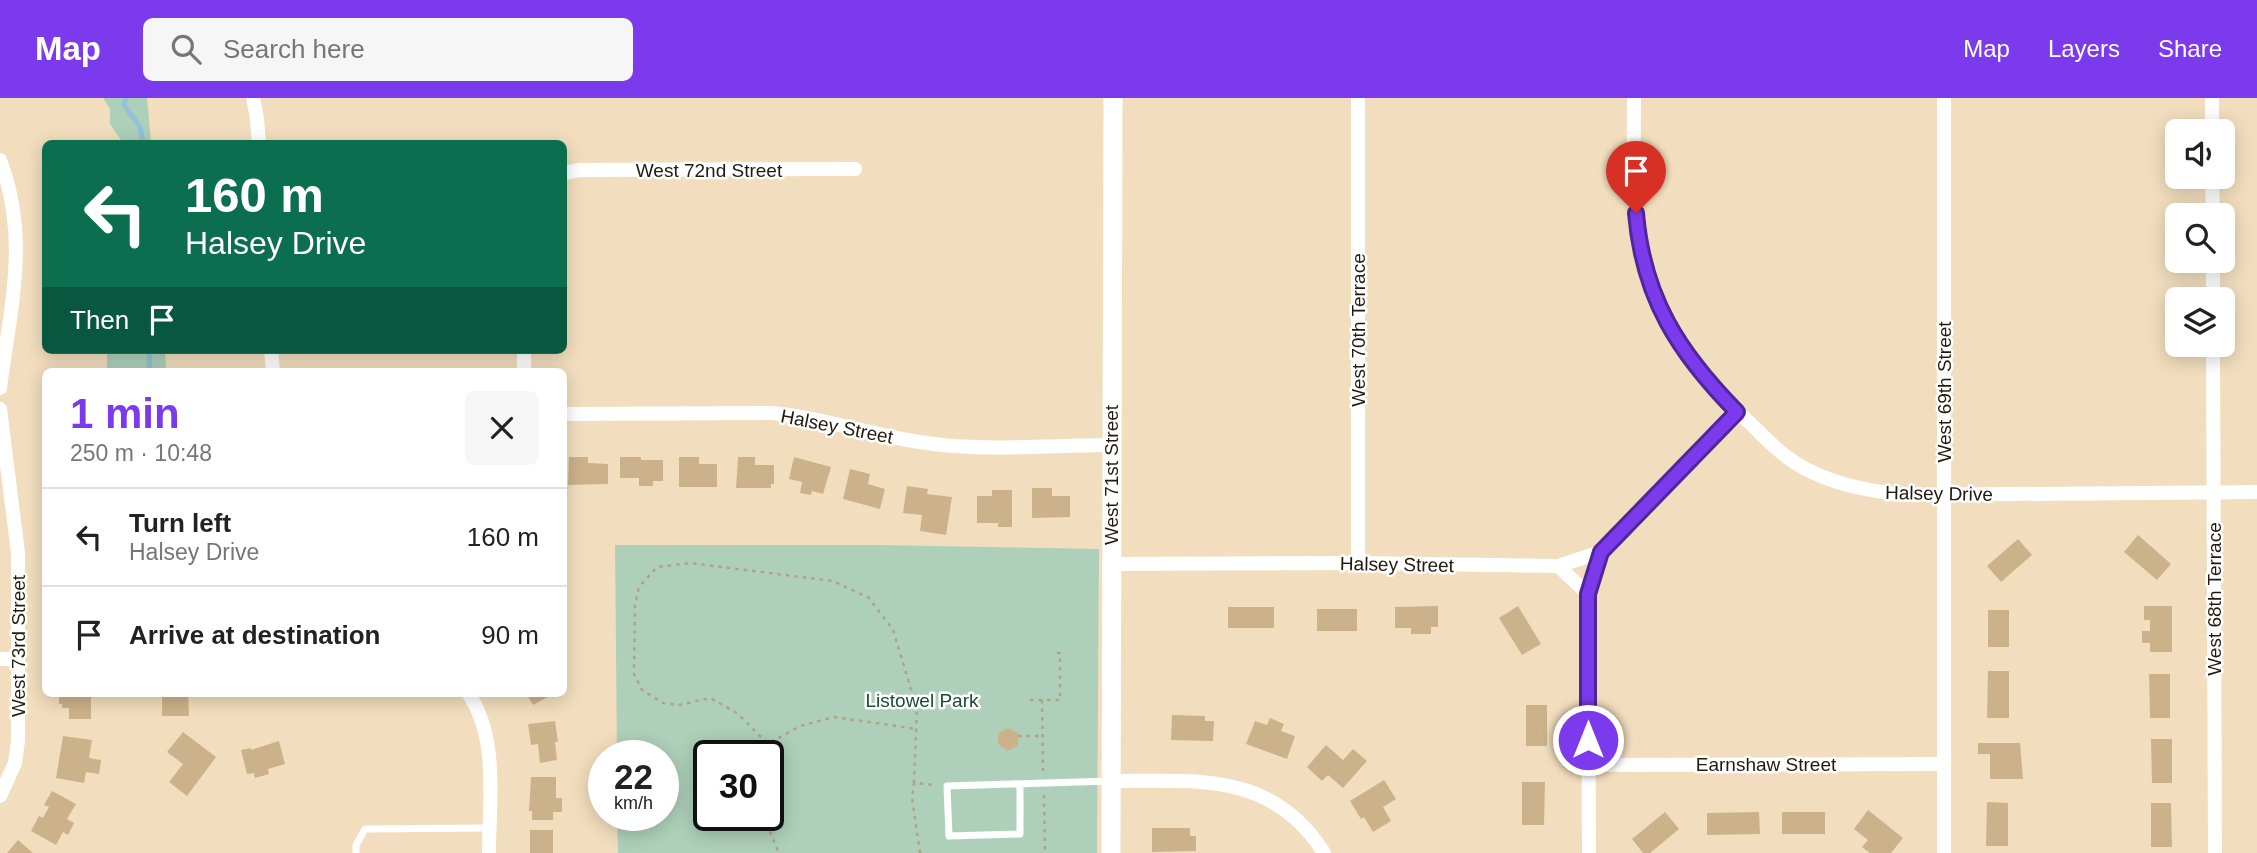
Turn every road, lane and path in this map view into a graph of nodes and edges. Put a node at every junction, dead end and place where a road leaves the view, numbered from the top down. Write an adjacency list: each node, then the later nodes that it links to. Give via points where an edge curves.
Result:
1 (253, 98): 8 (street)
2 (1112, 98): 17 (street, West 71st Street)
3 (1358, 98): 22 (street, West 70th Terrace)
4 (1634, 98): 15 (street, Halsey Drive, via 1638,234 1653,292 1690,360)
5 (1944, 98): 20 (street, West 69th Street)
6 (2212, 98): 7 (street)
7 (2212, 119)
8 (259, 140)
9 (0, 160): 13 (street, via 15,213 18,252)
10 (855, 169): 11 (street, West 72nd Street)
11 (567, 172)
12 (2213, 357): 19 (street, West 68th Terrace)
13 (0, 388)
14 (0, 409): 28 (street, West 73rd Street, via 18,553)
15 (1737, 412): 20 (street, Halsey Drive, via 1778,450 1835,482 1900,495); 21 (street)
16 (567, 414): 17 (street, Halsey Street, via 771,414 804,416 934,444)
17 (1111, 445): 23 (street, West 71st Street)
18 (2257, 492): 19 (street, Halsey Drive)
19 (2213, 493): 20 (street, Halsey Drive); 53 (street, West 68th Terrace)
20 (1944, 494): 36 (street, West 69th Street)
21 (1601, 552): 24 (street, Halsey Street); 25 (street)
22 (1358, 563): 23 (street, Halsey Street); 24 (street, Halsey Street)
23 (1110, 564): 38 (street, West 71st Street)
24 (1558, 566): 25 (street)
25 (1588, 594): 37 (street)
26 (1057, 653): 30 (path, via 1060,700)
27 (0, 659): 28 (street)
28 (18, 659): 42 (street, West 73rd Street, via 18,741 15,763)
29 (471, 697): 43 (street, via 485,726)
30 (1030, 699)
31 (917, 729): 34 (path, via 918,709 893,630 869,598 833,581 690,563 657,567 639,587 635,605 634,674 642,690 663,703 679,705 710,698 737,713); 35 (path, via 834,717 800,726); 39 (path)
32 (1018, 736): 33 (path)
33 (1042, 736)
34 (764, 740)
35 (775, 740)
36 (1943, 764): 37 (street, Earnshaw Street); 52 (street, West 69th Street)
37 (1588, 765): 51 (street)
38 (1111, 781): 40 (lane); 49 (street, West 71st Street); 50 (street, via 1217,782 1242,788 1295,818)
39 (914, 783): 41 (path); 48 (path)
40 (1020, 784): 41 (lane); 41 (lane, via 1020,834 949,836)
41 (947, 786)
42 (0, 796)
43 (489, 828): 45 (lane, via 365,829); 46 (street)
44 (769, 831): 47 (path)
45 (356, 853)
46 (489, 853)
47 (779, 853)
48 (920, 853)
49 (1111, 853)
50 (1324, 853)
51 (1589, 853)
52 (1944, 853)
53 (2215, 853)

